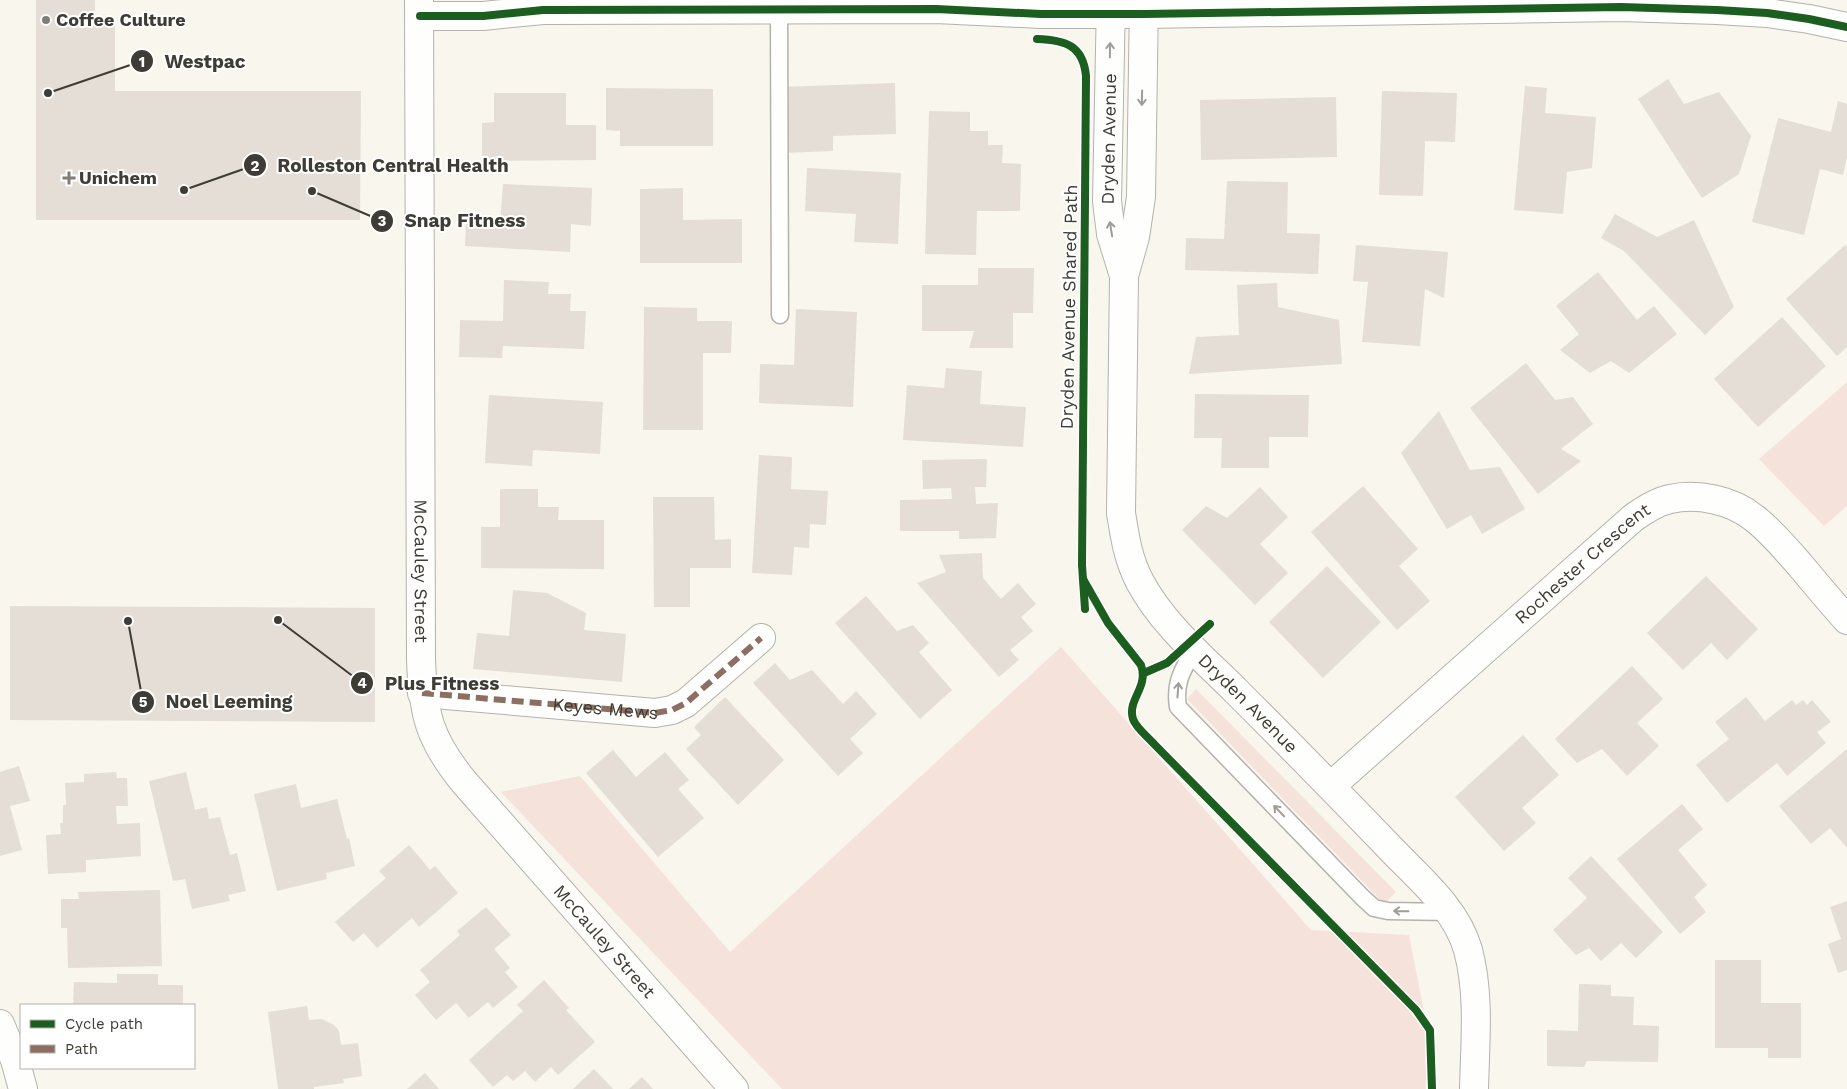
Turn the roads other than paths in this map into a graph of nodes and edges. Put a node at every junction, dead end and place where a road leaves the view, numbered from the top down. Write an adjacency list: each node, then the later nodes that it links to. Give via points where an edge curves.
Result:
1 (1111, 7): 2 (street); 4 (street, via 1041,14 936,9); 6 (street, Dryden Avenue, one-way to 1, via 1111,234 1107,201)
2 (1144, 7): 5 (street, via 1621,8 1767,13); 6 (street, Dryden Avenue, one-way to 6, via 1141,197 1135,237)
3 (420, 8): 4 (street, via 483,16 542,10); 11 (street, McCauley Street)
4 (779, 10): 7 (lane)
5 (1847, 27)
6 (1124, 276): 10 (street, Dryden Avenue, via 1121,513 1126,549 1140,582 1159,611)
7 (780, 315)
8 (1847, 620): 12 (street, Rochester Crescent, via 1754,517 1714,499 1670,499 1650,506 1633,518)
9 (761, 638): 11 (street, Keyes Mews, via 686,703 655,714)
10 (1194, 649): 12 (street, Dryden Avenue); 13 (lane, one-way to 10, via 1388,911 1374,908 1362,897 1178,707 1179,678)
11 (422, 693): 16 (street, McCauley Street, via 428,722 450,765)
12 (1331, 786): 13 (street, Dryden Avenue)
13 (1450, 912): 17 (street, Dryden Avenue, via 1468,948 1473,975)
14 (0, 1024): 15 (street)
15 (23, 1089)
16 (734, 1089)
17 (1474, 1089)

